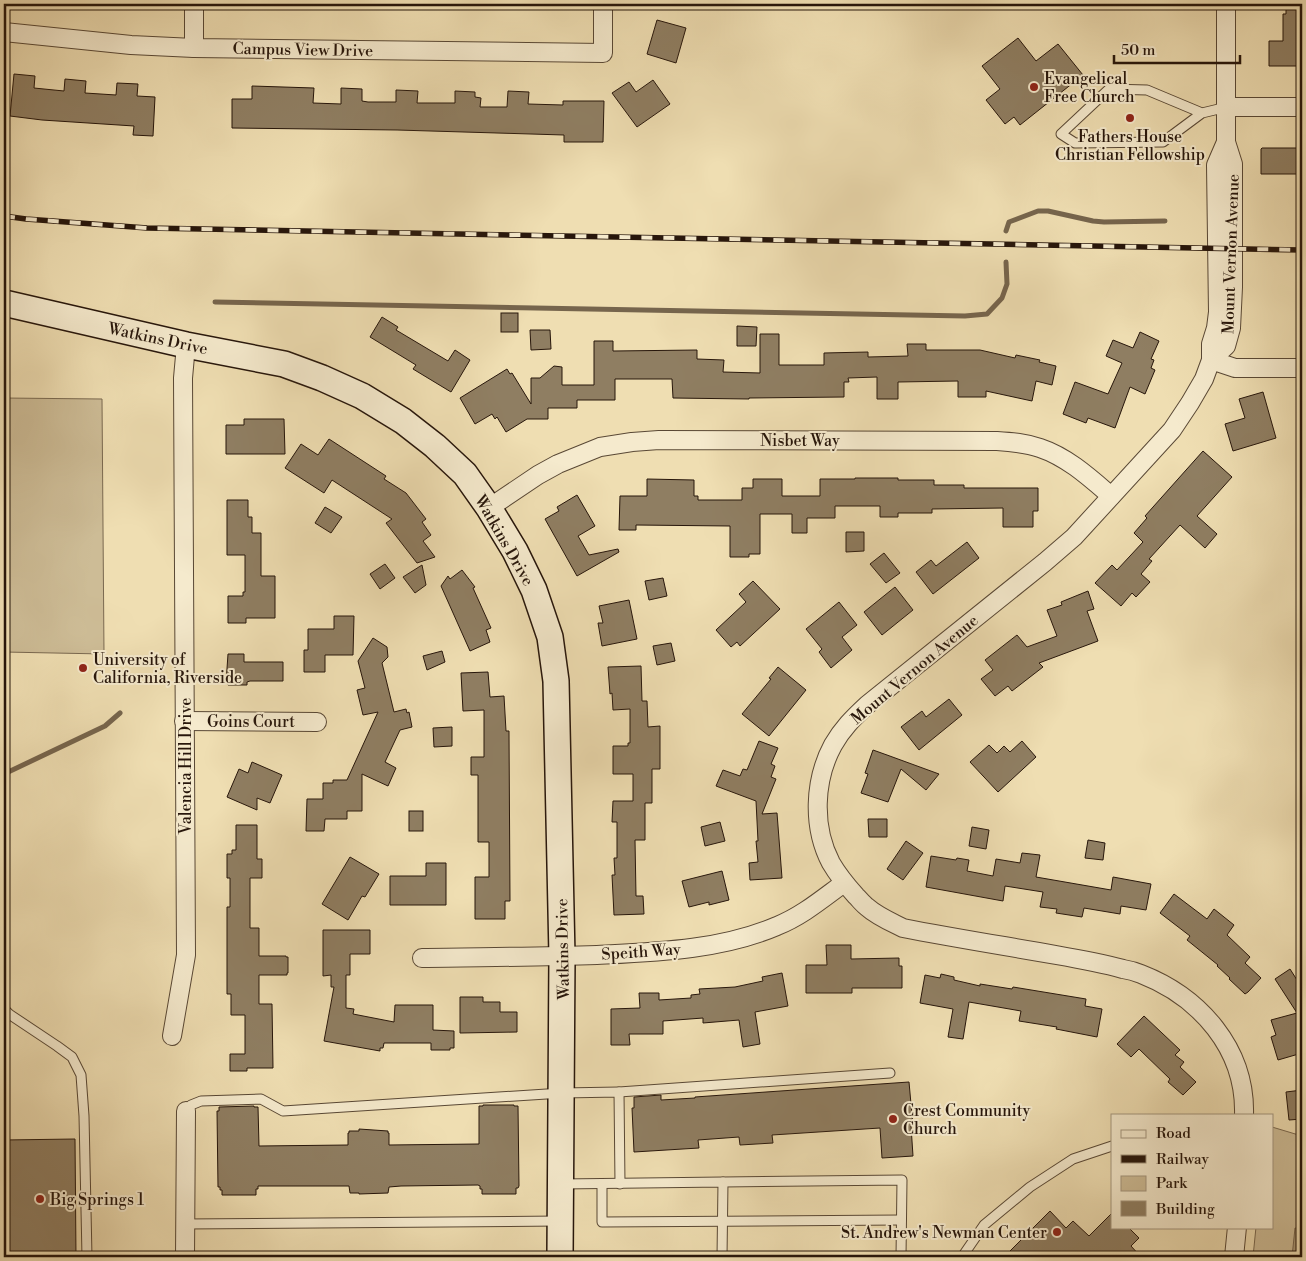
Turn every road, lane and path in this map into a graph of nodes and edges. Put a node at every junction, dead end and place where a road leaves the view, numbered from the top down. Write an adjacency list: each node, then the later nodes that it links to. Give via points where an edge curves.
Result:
1 (194, 4): 5 (street)
2 (603, 4): 5 (street, Campus View Drive, via 603,53)
3 (1226, 4): 6 (street, Mount Vernon Avenue)
4 (4, 32): 5 (street, Campus View Drive)
5 (194, 48)
6 (1227, 107): 7 (street); 8 (lane); 11 (street, Mount Vernon Avenue, via 1226,142 1233,164 1231,328 1226,346)
7 (1302, 107)
8 (1202, 113): 8 (lane, via 1147,90 1109,89 1061,134 1075,143 1163,142)
9 (4, 303): 10 (main road, Watkins Drive)
10 (186, 344): 14 (main road, Watkins Drive, via 284,364 362,396 403,421 435,446 465,474); 15 (street, Valencia Hill Drive, via 183,378)
11 (1211, 360): 12 (street, via 1235,368); 13 (street, Mount Vernon Avenue, via 1204,380 1172,430)
12 (1302, 368)
13 (1111, 496): 14 (street, Nisbet Way, via 1064,459 1021,443 659,440 600,447 558,464); 17 (street, Mount Vernon Avenue, via 1046,562 847,723 824,764 818,800 822,840)
14 (489, 508): 18 (main road, Watkins Drive, via 534,590 550,637 556,681)
15 (184, 721): 16 (street, Goins Court); 21 (street, Valencia Hill Drive, via 186,955)
16 (317, 722)
17 (844, 883): 18 (street, Speith Way, via 803,913 778,926 723,943 661,951); 26 (street, Mount Vernon Avenue, via 867,907 903,928 1100,963 1141,974 1167,986 1193,1004 1227,1045 1241,1085)
18 (562, 956): 19 (street, Speith Way); 24 (main road, Watkins Drive)
19 (422, 958)
20 (4, 1009): 37 (lane, via 72,1057 81,1075)
21 (172, 1036)
22 (890, 1073): 23 (lane)
23 (619, 1092): 24 (lane); 31 (lane)
24 (562, 1094): 25 (lane, via 283,1112 261,1098 210,1100 191,1105); 29 (main road, Watkins Drive)
25 (186, 1111): 35 (street)
26 (1244, 1114)
27 (1111, 1146): 42 (lane, via 1073,1159 1030,1187 984,1225)
28 (723, 1182): 31 (lane); 32 (lane, via 902,1180); 34 (lane)
29 (561, 1184): 30 (lane); 33 (main road, Watkins Drive)
30 (602, 1184): 31 (lane); 34 (lane, via 602,1222)
31 (620, 1184)
32 (901, 1220): 34 (lane); 41 (lane)
33 (560, 1221): 35 (lane); 39 (main road, Watkins Drive)
34 (722, 1221): 40 (lane)
35 (184, 1224): 38 (street)
36 (1237, 1228): 43 (street)
37 (87, 1257)
38 (185, 1257)
39 (560, 1257)
40 (722, 1257)
41 (901, 1257)
42 (962, 1257)
43 (1234, 1257)

